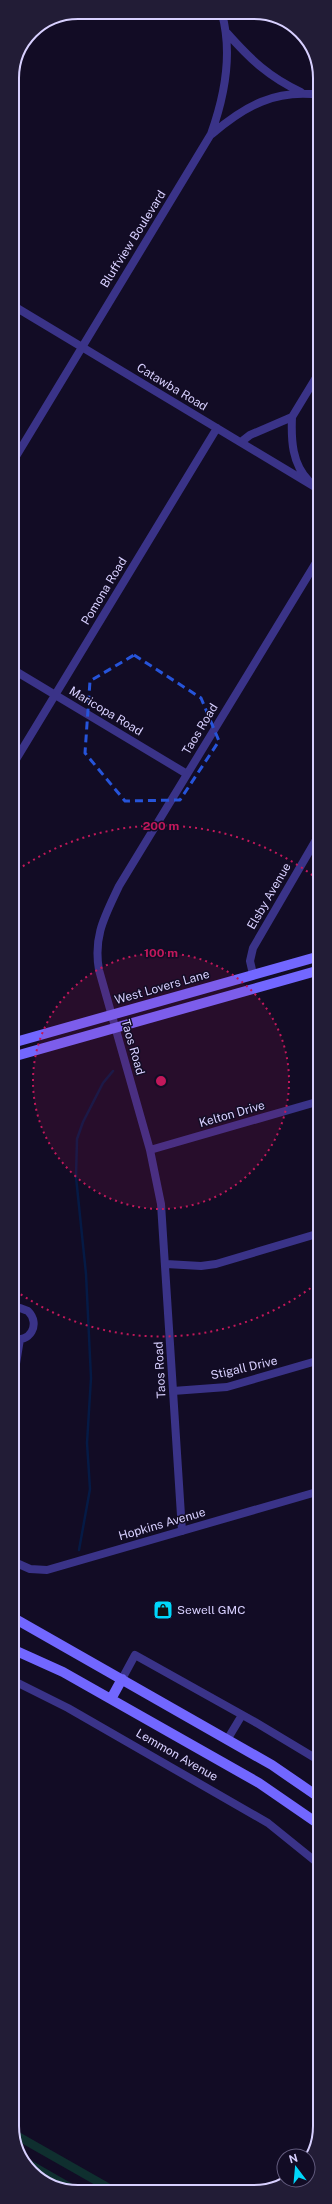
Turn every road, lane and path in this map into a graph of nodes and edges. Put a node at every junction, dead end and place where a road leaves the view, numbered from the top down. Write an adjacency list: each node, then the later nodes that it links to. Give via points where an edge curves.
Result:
1 (223, 19): 2 (street, Bluffview Boulevard)
2 (227, 33): 3 (street, via 258,66); 5 (street, Bluffview Boulevard, via 224,93)
3 (302, 93): 4 (street); 5 (street, via 281,95 247,108)
4 (313, 94)
5 (211, 134): 7 (street, Bluffview Boulevard)
6 (19, 309): 7 (street, Catawba Road)
7 (82, 346): 10 (street, Catawba Road); 12 (street, Bluffview Boulevard)
8 (313, 382): 9 (street)
9 (292, 417): 11 (street, via 250,435); 13 (street, via 291,436 297,464)
10 (217, 428): 11 (street, Catawba Road); 17 (street, Pomona Road)
11 (241, 442): 14 (street, Catawba Road)
12 (19, 451)
13 (313, 484)
14 (313, 486)
15 (313, 567): 19 (street, Taos Road)
16 (19, 673): 17 (street, Maricopa Road)
17 (55, 695): 18 (street, Pomona Road); 19 (street, Maricopa Road)
18 (19, 754)
19 (187, 774): 25 (street, Taos Road, via 120,886 100,928 97,957)
20 (313, 845): 23 (street, Elsby Avenue, via 253,948 250,961)
21 (313, 958): 23 (main road, West Lovers Lane)
22 (313, 972): 24 (main road)
23 (253, 974): 24 (main road); 25 (main road, West Lovers Lane)
24 (257, 988): 26 (main road)
25 (111, 1015): 26 (street, Taos Road); 27 (main road, West Lovers Lane)
26 (115, 1028): 28 (main road); 30 (street, Taos Road)
27 (19, 1041)
28 (19, 1055)
29 (313, 1104): 30 (street, Kelton Drive)
30 (150, 1150): 32 (street, Taos Road, via 161,1204)
31 (313, 1235): 32 (street, via 216,1264)
32 (166, 1264): 36 (street, Taos Road)
33 (19, 1309): 34 (street, via 24,1309 33,1318 33,1330 27,1337)
34 (19, 1338)
35 (313, 1362): 36 (street, Stigall Drive, via 227,1387)
36 (173, 1391): 38 (street, Taos Road)
37 (313, 1493): 38 (street, Hopkins Avenue)
38 (182, 1531): 39 (street, Hopkins Avenue, via 47,1570 30,1569)
39 (19, 1564)
40 (19, 1622): 42 (main road)
41 (19, 1652): 44 (main road, Lemmon Avenue, via 40,1660)
42 (122, 1678): 44 (main road); 45 (street, via 135,1654); 46 (main road)
43 (19, 1683): 50 (street, Lemmon Avenue, via 68,1708 268,1823)
44 (111, 1699): 49 (main road, Lemmon Avenue, via 259,1783)
45 (242, 1715): 46 (street); 47 (street)
46 (227, 1740): 48 (main road, via 272,1765)
47 (313, 1757)
48 (313, 1793)
49 (313, 1820)
50 (313, 1859)

